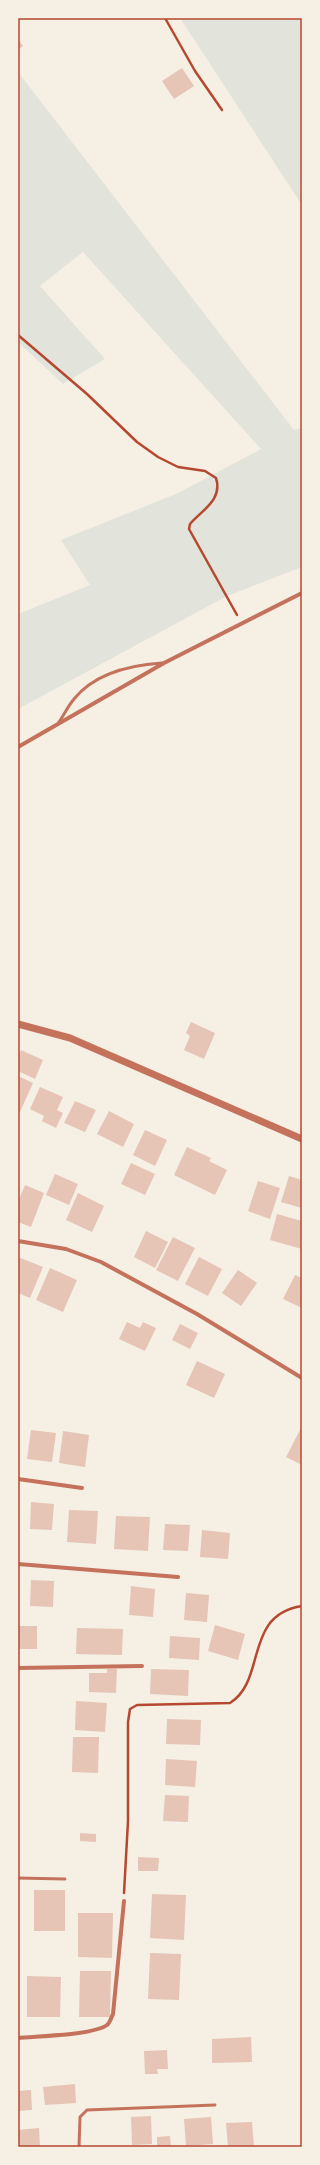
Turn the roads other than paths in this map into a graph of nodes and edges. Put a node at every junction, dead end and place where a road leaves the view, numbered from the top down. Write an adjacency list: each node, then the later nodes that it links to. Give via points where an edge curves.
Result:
1 (302, 593): 2 (street)
2 (164, 663): 3 (street); 3 (lane, via 135,665 97,679 74,698)
3 (59, 722): 4 (street)
4 (18, 747)
5 (18, 1024): 6 (street, via 70,1038)
6 (302, 1139)
7 (18, 1241): 8 (street, via 66,1250 101,1262 197,1314)
8 (302, 1378)
9 (18, 1479): 10 (street)
10 (82, 1488)
11 (18, 1564): 12 (street)
12 (178, 1577)
13 (142, 1666): 14 (street)
14 (18, 1668)
15 (18, 1878): 16 (lane)
16 (65, 1879)
17 (124, 1901): 18 (street, via 113,2014 108,2024 84,2032)
18 (18, 2038)
19 (214, 2105): 20 (lane, via 87,2110 80,2117)
20 (79, 2147)

